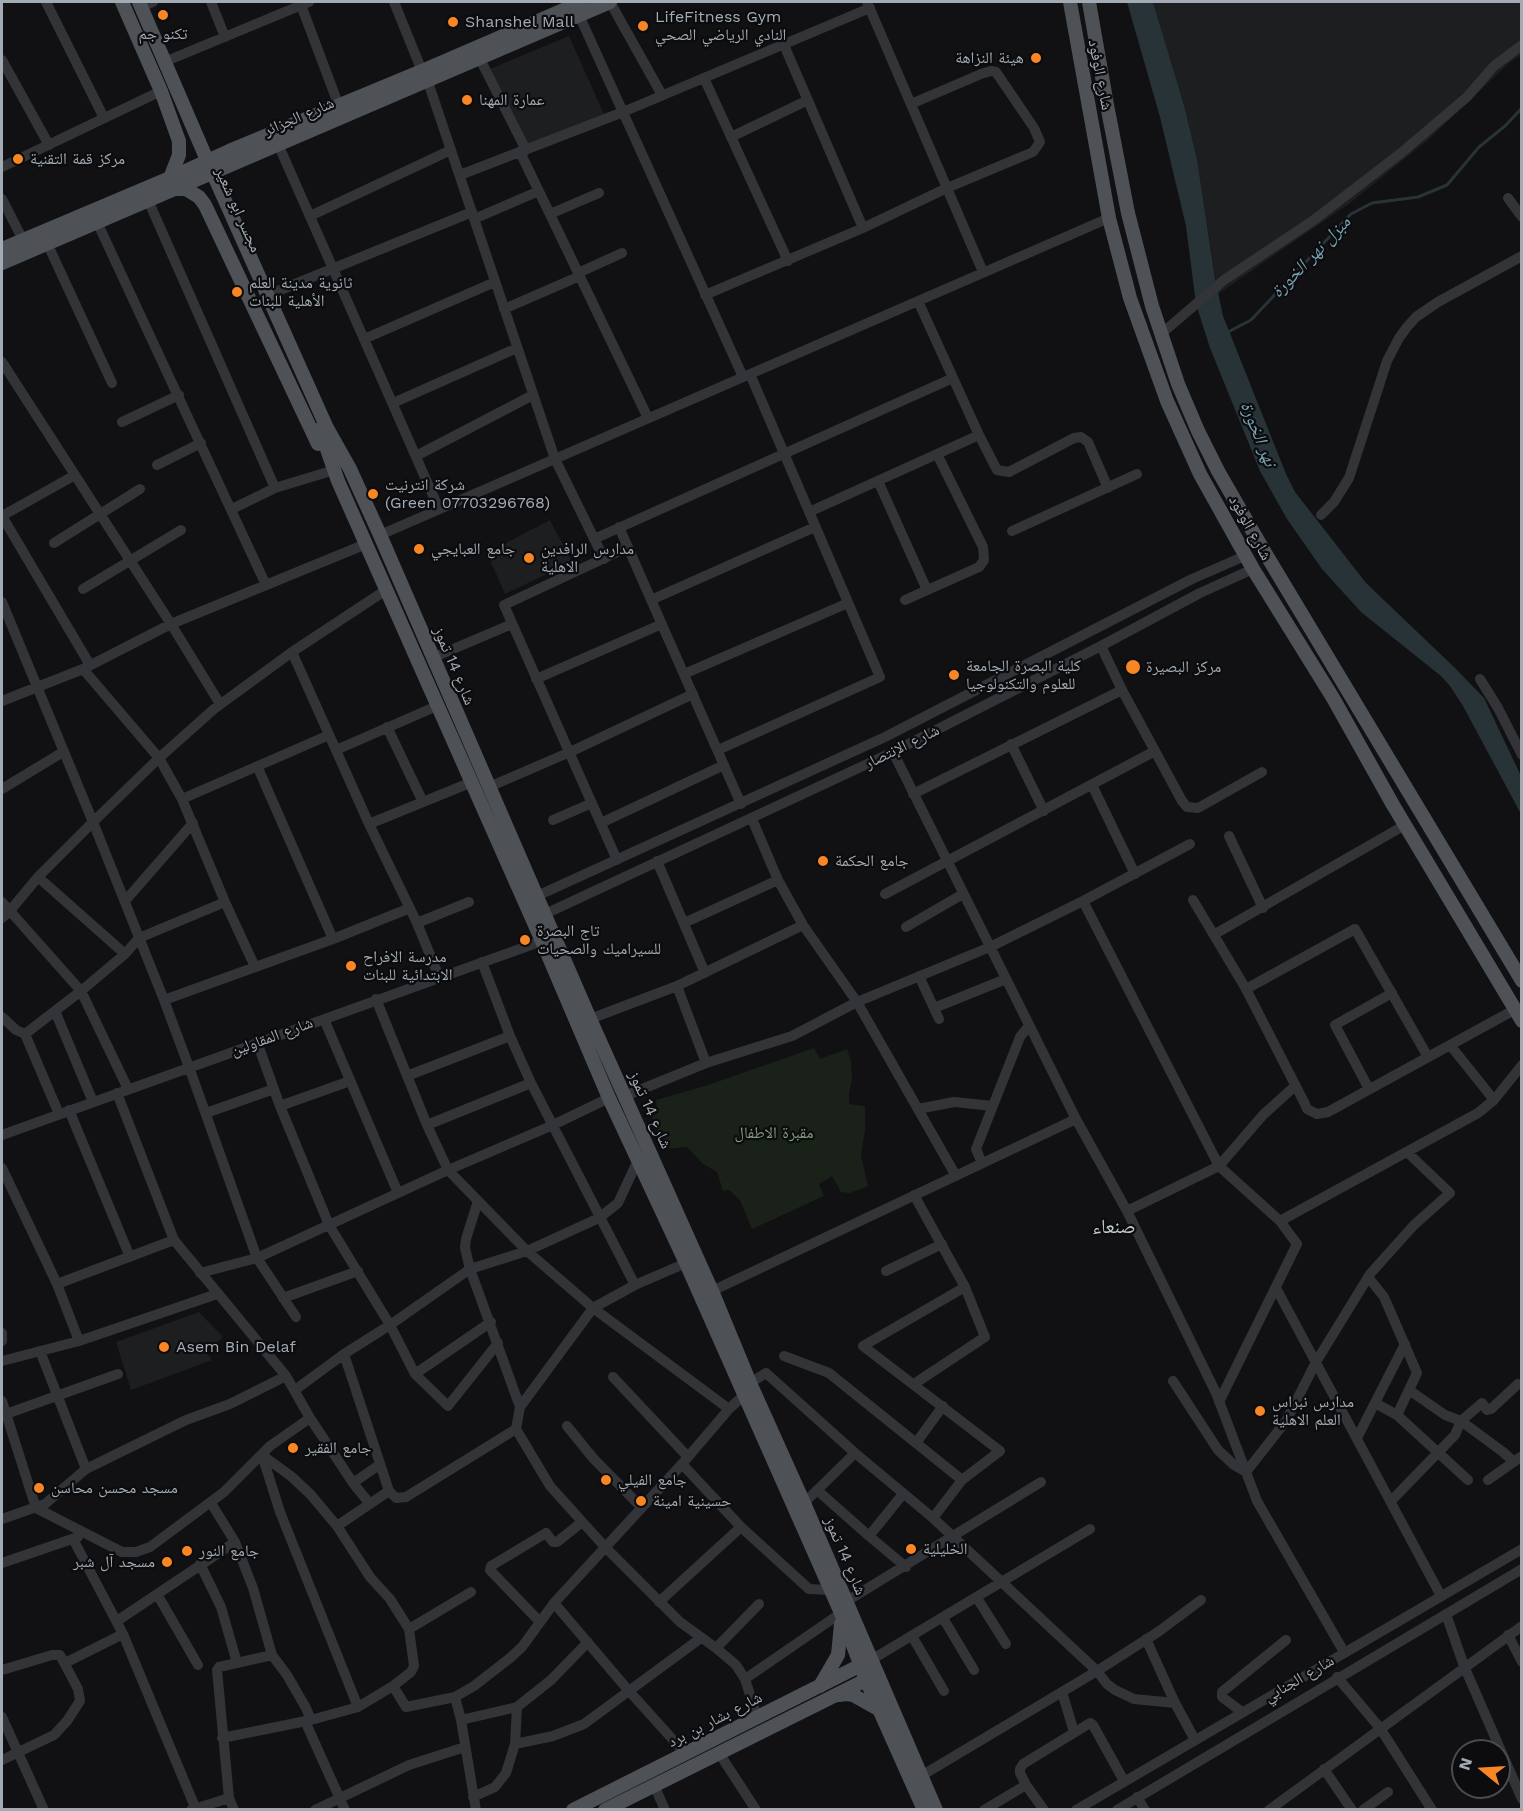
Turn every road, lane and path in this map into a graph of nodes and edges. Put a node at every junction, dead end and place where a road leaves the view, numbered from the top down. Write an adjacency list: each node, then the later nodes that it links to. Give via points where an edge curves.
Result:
1 (46, 2): 27 (street)
2 (122, 2): 21 (main road)
3 (130, 2): 81 (main road, مجسر ابو شعير, via 202,170)
4 (146, 2): 18 (main road); 81 (main road, مجسر ابو شعير, via 210,167)
5 (211, 2): 13 (street)
6 (394, 2): 19 (street)
7 (610, 2): 12 (main road, شارع الجزائر); 22 (street)
8 (1070, 2): 51 (main road, شارع الوفود)
9 (1089, 2): 69 (main road, شارع الوفود, via 1128,213)
10 (305, 3): 13 (street); 25 (street)
11 (868, 5): 14 (street); 24 (street)
12 (581, 8): 16 (main road, شارع الجزائر); 19 (main road, شارع الجزائر); 26 (street)
13 (225, 36): 18 (street)
14 (784, 45): 20 (street); 23 (street)
15 (1521, 45): 69 (street, via 1401,153 1314,220 1224,280)
16 (479, 57): 19 (main road, شارع الجزائر); 34 (street)
17 (2, 60): 32 (street)
18 (169, 60): 28 (main road)
19 (425, 75): 25 (main road, شارع الجزائر); 31 (main road, شارع الجزائر); 33 (street)
20 (704, 78): 22 (street); 29 (street)
21 (161, 91): 27 (street); 30 (main road)
22 (662, 95): 26 (street)
23 (808, 100): 29 (street); 53 (street)
24 (911, 104): 39 (street); 39 (street, via 991,71 996,72 1034,128 1040,142 1033,152)
25 (339, 106): 35 (main road, شارع الجزائر)
26 (623, 112): 34 (street); 66 (street)
27 (104, 118): 32 (street)
28 (201, 131): 30 (main road, via 201,144 193,150); 35 (main road, via 204,138)
29 (731, 137): 59 (street)
30 (178, 141): 38 (main road)
31 (278, 144): 35 (main road, شارع الجزائر); 49 (street)
32 (49, 145): 36 (street)
33 (451, 150): 37 (street); 49 (street)
34 (523, 151): 37 (street); 40 (street)
35 (231, 157): 38 (main road, شارع الجزائر); 42 (main road, via 226,178)
36 (2, 167)
37 (460, 176): 48 (street)
38 (172, 184): 45 (main road, شارع الجزائر); 46 (main road, via 192,192); 54 (main road, شارع الجزائر)
39 (947, 188): 53 (street); 62 (street)
40 (539, 191): 47 (street); 48 (street)
41 (599, 193): 47 (street)
42 (228, 196): 46 (main road, via 219,191 212,193); 65 (main road)
43 (1508, 198): 50 (street)
44 (2, 199): 54 (street)
45 (148, 200): 52 (main road, شارع الجزائر); 94 (street)
46 (208, 210): 92 (main road)
47 (550, 214): 63 (street)
48 (473, 215): 61 (street); 64 (street)
49 (310, 216): 61 (street)
50 (1521, 217)
51 (1109, 218): 62 (street); 112 (main road, شارع الوفود, via 1130,298 1167,401 1200,474)
52 (97, 222): 55 (main road, شارع الجزائر); 76 (street)
53 (863, 228): 59 (street)
54 (23, 240): 56 (main road, شارع الجزائر)
55 (47, 243): 60 (main road, شارع الجزائر); 75 (street)
56 (2, 249)
57 (622, 253): 63 (street)
58 (1521, 256): 101 (street, via 1438,302 1407,327 1387,362 1349,478)
59 (788, 261): 66 (street)
60 (2, 263)
61 (332, 268): 65 (street); 70 (street)
62 (983, 273): 67 (street)
63 (579, 274): 68 (street); 79 (street)
64 (495, 282): 68 (street); 70 (street)
65 (273, 293): 89 (main road)
66 (705, 295): 73 (street)
67 (918, 301): 73 (street); 74 (street)
68 (504, 309): 71 (street)
69 (1161, 334): 213 (main road, شارع الوفود, via 1178,384 1218,471)
70 (364, 339): 78 (street)
71 (517, 348): 77 (street); 78 (street)
72 (2, 362): 91 (street)
73 (746, 376): 79 (street); 84 (street)
74 (953, 378): 82 (street); 84 (street)
75 (112, 383)
76 (179, 395): 80 (street); 83 (street)
77 (533, 395): 86 (street); 87 (street)
78 (393, 403): 86 (street)
79 (648, 418): 87 (street)
80 (122, 422)
81 (324, 429): 89 (main road, شارع 14 تموز); 92 (main road, شارع 14 تموز)
82 (979, 435): 85 (street); 95 (street, via 995,468 1006,473 1074,438 1084,438)
83 (201, 443): 88 (street); 97 (street)
84 (784, 452): 99 (street); 103 (street)
85 (937, 454): 93 (street); 120 (street, via 985,556 979,567)
86 (416, 456): 98 (street)
87 (555, 459): 98 (street); 108 (street)
88 (157, 465)
89 (350, 469): 107 (main road, شارع 14 تموز)
90 (1137, 474): 95 (street)
91 (75, 475): 100 (street); 102 (street)
92 (334, 476): 94 (street); 110 (main road, شارع 14 تموز)
93 (878, 481): 99 (street); 120 (street)
94 (275, 488): 97 (street)
95 (1108, 488): 106 (street)
96 (140, 489): 100 (street)
97 (232, 509): 117 (street)
98 (439, 509): 107 (street)
99 (809, 512): 104 (street)
100 (100, 514): 109 (street); 114 (street)
101 (1321, 515)
102 (2, 516): 133 (street)
103 (619, 527): 108 (street); 111 (street)
104 (816, 527): 122 (street); 125 (street)
105 (181, 530): 114 (street)
106 (1012, 531)
107 (380, 535): 132 (main road, شارع 14 تموز)
108 (594, 538): 113 (street)
109 (54, 543)
110 (366, 544): 117 (street); 119 (main road, شارع 14 تموز)
111 (628, 547): 113 (street); 122 (street)
112 (1247, 555): 115 (main road, شارع الوفود); 116 (street, شارع الإنتصار)
113 (604, 559): 128 (street, via 504,605)
114 (130, 561): 118 (street); 127 (street)
115 (1253, 568): 121 (street, شارع الإنتصار); 173 (main road, شارع الوفود)
116 (1192, 579): 121 (street); 165 (street, شارع الإنتصار, via 885,737)
117 (266, 585): 127 (street)
118 (83, 589)
119 (386, 590): 131 (street); 142 (main road, شارع 14 تموز)
120 (927, 590): 123 (street)
121 (1200, 593): 130 (street, شارع الإنتصار)
122 (651, 600): 129 (street)
123 (905, 600)
124 (2, 602): 126 (street)
125 (848, 603): 134 (street); 147 (street, via 880,677)
126 (4, 614): 137 (street)
127 (171, 624): 133 (street); 141 (street)
128 (512, 624): 132 (street); 135 (street)
129 (662, 624): 134 (street); 135 (street)
130 (1101, 646): 138 (street); 151 (street, شارع الإنتصار)
131 (292, 652): 141 (street); 144 (street)
132 (432, 658): 159 (main road, شارع 14 تموز)
133 (86, 667): 137 (street); 153 (street)
134 (684, 674): 139 (street)
135 (536, 679): 150 (street)
136 (1480, 679): 152 (street)
137 (35, 686): 140 (street); 149 (street)
138 (1122, 690): 145 (street); 148 (street)
139 (693, 694): 147 (street); 150 (street)
140 (2, 701)
141 (220, 704): 153 (street)
142 (437, 706): 143 (street); 157 (main road, شارع 14 تموز)
143 (387, 727): 146 (street); 163 (street)
144 (329, 735): 146 (street); 155 (street)
145 (1011, 744): 161 (street); 166 (street)
146 (336, 750): 172 (street)
147 (718, 750): 154 (street)
148 (1155, 751): 156 (street, via 1182,801 1191,808 1202,807); 158 (street)
149 (63, 752): 160 (street); 169 (street)
150 (570, 752): 159 (street); 164 (street)
151 (893, 752): 161 (street); 167 (street, شارع الإنتصار)
152 (1521, 755)
153 (159, 758): 162 (street); 169 (street)
154 (724, 765): 165 (street); 171 (street)
155 (258, 768): 162 (street); 203 (street)
156 (1262, 772)
157 (472, 782): 163 (street); 204 (main road, شارع 14 تموز)
158 (1092, 785): 166 (street); 179 (street)
159 (489, 787): 186 (main road, شارع 14 تموز)
160 (2, 789)
161 (913, 794): 178 (street)
162 (182, 799): 170 (street)
163 (423, 802): 172 (street)
164 (592, 803): 168 (street); 171 (street)
165 (741, 804): 176 (street, شارع الإنتصار)
166 (1044, 811): 178 (street)
167 (752, 819): 177 (street, شارع الإنتصار); 182 (street)
168 (554, 820)
169 (93, 822): 181 (street); 188 (street)
170 (193, 823): 188 (street); 191 (street)
171 (601, 823): 176 (street)
172 (369, 824): 193 (street)
173 (1405, 825): 194 (street); 223 (main road, شارع الوفود)
174 (1228, 836): 194 (street)
175 (1190, 844): 179 (street)
176 (617, 860): 180 (street, شارع الإنتصار)
177 (657, 861): 183 (street, شارع الإنتصار); 198 (street)
178 (947, 862): 184 (street); 185 (street)
179 (1135, 874): 189 (street)
180 (584, 876): 183 (street); 186 (street, شارع الإنتصار)
181 (38, 877): 195 (street); 206 (street)
182 (778, 880): 198 (street); 199 (street)
183 (591, 892): 196 (street, شارع الإنتصار)
184 (885, 894)
185 (963, 894): 200 (street); 205 (street)
186 (537, 896): 196 (main road, شارع 14 تموز)
187 (1194, 900): 201 (street)
188 (125, 901): 202 (street)
189 (1083, 901): 205 (street); 261 (street)
190 (2, 902): 195 (street)
191 (225, 902): 202 (street); 208 (street)
192 (469, 902): 197 (street)
193 (410, 908): 197 (street); 203 (street)
194 (1263, 908): 201 (street)
195 (5, 915): 216 (street)
196 (545, 915): 226 (main road, شارع 14 تموز)
197 (417, 923): 211 (street)
198 (684, 923): 209 (street)
199 (803, 925): 209 (street); 220 (street)
200 (906, 927)
201 (1215, 934): 215 (street)
202 (139, 938): 206 (street); 219 (street)
203 (333, 939): 208 (street)
204 (542, 941): 207 (street, شارع المقاولين); 246 (main road, شارع 14 تموز)
205 (990, 947): 210 (street); 212 (street)
206 (125, 954): 216 (street)
207 (482, 962): 211 (street, شارع المقاولين); 230 (street)
208 (255, 968): 219 (street)
209 (705, 973): 214 (street)
210 (919, 976): 220 (street); 221 (street)
211 (439, 977): 218 (street, شارع المقاولين)
212 (1006, 979): 221 (street); 228 (street)
213 (1521, 981)
214 (677, 986): 226 (street); 234 (street)
215 (1246, 989): 217 (street, via 1355,928); 240 (street)
216 (81, 992): 222 (street); 241 (street)
217 (1392, 993): 233 (street); 243 (street, via 1335,1025)
218 (376, 999): 225 (street, شارع المقاولين); 237 (street)
219 (164, 1000): 236 (street)
220 (857, 1002): 234 (street, via 792,1036); 251 (street)
221 (934, 1008): 227 (street)
222 (55, 1011): 229 (street); 248 (street)
223 (1518, 1015): 232 (street)
224 (2, 1017): 229 (street)
225 (324, 1018): 231 (street, شارع المقاولين); 238 (street)
226 (590, 1019): 245 (main road, شارع 14 تموز)
227 (939, 1019)
228 (1029, 1026): 250 (street, via 1020,1037); 254 (street)
229 (25, 1034): 252 (street)
230 (510, 1036): 237 (street); 239 (street)
231 (257, 1042): 236 (street, شارع المقاولين); 242 (street)
232 (1450, 1045): 233 (street); 247 (street)
233 (1428, 1057): 243 (street)
234 (706, 1063): 245 (street)
235 (1521, 1065): 247 (street)
236 (189, 1067): 241 (street, شارع المقاولين); 253 (street)
237 (407, 1076): 255 (street)
238 (350, 1081): 249 (street); 265 (street)
239 (531, 1083): 255 (street); 256 (street)
240 (1295, 1086): 243 (street, via 1307,1108 1317,1114); 261 (street, via 1263,1115)
241 (128, 1089): 244 (street, شارع المقاولين)
242 (274, 1089): 249 (street); 253 (street)
243 (1369, 1089)
244 (117, 1093): 248 (street, شارع المقاولين); 272 (street)
245 (625, 1096): 287 (main road, شارع 14 تموز)
246 (609, 1098): 256 (street); 259 (main road, شارع 14 تموز)
247 (1494, 1100): 258 (street)
248 (93, 1102): 252 (street, شارع المقاولين)
249 (280, 1106): 271 (street)
250 (993, 1106): 251 (street, via 954,1102); 260 (street, via 976,1149)
251 (918, 1110): 264 (street)
252 (64, 1112): 257 (street, شارع المقاولين); 275 (street)
253 (206, 1113): 276 (street)
254 (1076, 1119): 260 (street); 268 (street)
255 (427, 1125): 263 (street)
256 (553, 1125): 263 (street); 269 (street)
257 (2, 1135)
258 (1408, 1153): 270 (street); 282 (street, via 1450,1193 1414,1225)
259 (638, 1160): 269 (street, via 618,1203); 277 (main road, شارع 14 تموز)
260 (982, 1163): 264 (street)
261 (1219, 1166): 268 (street); 270 (street)
262 (2, 1168): 283 (street)
263 (448, 1170): 265 (street); 267 (street)
264 (956, 1176): 266 (street)
265 (398, 1193): 271 (street)
266 (914, 1195): 273 (street); 287 (street)
267 (478, 1201): 274 (street); 278 (street, via 466,1239)
268 (1127, 1211): 316 (street)
269 (599, 1218): 274 (street); 284 (street)
270 (1280, 1221): 286 (street, via 1297,1244)
271 (329, 1225): 276 (street); 279 (street)
272 (174, 1240): 275 (street); 281 (street)
273 (942, 1244): 280 (street); 285 (street)
274 (527, 1251): 278 (street); 290 (street)
275 (130, 1257): 283 (street)
276 (257, 1258): 281 (street); 289 (street)
277 (686, 1263): 284 (street); 311 (main road, شارع 14 تموز)
278 (470, 1269): 292 (street); 293 (street)
279 (358, 1271): 289 (street); 293 (street)
280 (886, 1271)
281 (200, 1273): 288 (street)
282 (1368, 1277): 298 (street, via 1384,1297); 303 (street)
283 (57, 1284): 296 (street)
284 (634, 1286): 290 (street)
285 (965, 1287): 309 (street, via 985,1336); 309 (street, via 863,1346)
286 (1276, 1288): 303 (street); 316 (street)
287 (712, 1291): 311 (main road, شارع 14 تموز)
288 (217, 1294): 296 (street); 306 (street)
289 (283, 1298): 291 (street)
290 (593, 1308): 319 (street); 320 (street)
291 (296, 1317)
292 (491, 1322): 297 (street); 305 (street)
293 (390, 1325): 300 (street); 305 (street)
294 (2, 1333): 295 (street)
295 (2, 1341)
296 (79, 1341): 299 (street)
297 (498, 1343): 305 (street, via 447,1406); 319 (street)
298 (1405, 1344): 313 (street, via 1417,1373); 317 (street)
299 (40, 1351): 302 (street); 314 (street)
300 (344, 1354): 312 (street); 334 (street)
301 (784, 1356): 328 (street, via 829,1373)
302 (2, 1361)
303 (1316, 1362): 327 (street); 336 (street, via 1286,1421)
304 (118, 1374): 314 (street)
305 (415, 1374)
306 (286, 1376): 312 (street); 335 (street)
307 (613, 1377): 333 (street)
308 (1173, 1381): 336 (street, via 1218,1450)
309 (914, 1384): 318 (street)
310 (1518, 1384): 324 (street, via 1491,1409 1487,1410 1482,1403)
311 (747, 1389): 320 (street); 330 (street, via 766,1373); 347 (main road, شارع 14 تموز); 369 (main road, شارع 14 تموز)
312 (295, 1390): 323 (street)
313 (1409, 1390): 322 (street); 324 (street)
314 (56, 1396): 321 (street); 335 (street)
315 (2, 1401): 321 (street)
316 (1219, 1402): 336 (street)
317 (1374, 1403): 322 (street); 327 (street)
318 (943, 1406): 328 (street); 337 (street, via 1000,1450)
319 (520, 1407): 326 (street)
320 (729, 1409): 333 (street)
321 (6, 1414): 349 (street)
322 (1396, 1415): 329 (street)
323 (310, 1418): 331 (street); 341 (street)
324 (1461, 1422): 329 (street, via 1455,1435); 332 (street)
325 (567, 1426): 350 (street)
326 (516, 1430): 343 (street, via 406,1497 396,1498); 353 (street, via 550,1486)
327 (1357, 1438): 345 (street)
328 (916, 1443): 337 (street)
329 (1438, 1452): 338 (street); 345 (street)
330 (855, 1453): 342 (street); 344 (street)
331 (262, 1455): 346 (street); 354 (street, via 292,1477); 416 (street, via 280,1512)
332 (1519, 1459): 339 (street)
333 (685, 1460): 350 (street); 355 (street)
334 (379, 1465): 341 (street); 343 (street)
335 (86, 1469): 349 (street)
336 (1246, 1472): 394 (street, via 1257,1501)
337 (962, 1480): 351 (street)
338 (1468, 1480)
339 (1488, 1480)
340 (1041, 1482): 359 (street)
341 (353, 1483): 348 (street)
342 (817, 1490): 347 (street); 358 (street)
343 (389, 1491): 348 (street)
344 (903, 1494): 351 (street); 358 (street)
345 (1391, 1501): 372 (street)
346 (210, 1503): 357 (street, via 150,1547 136,1552 122,1552); 361 (street)
347 (804, 1503): 378 (main road, شارع 14 تموز)
348 (370, 1504): 354 (street)
349 (36, 1508): 352 (street); 357 (street)
350 (642, 1508): 362 (street)
351 (933, 1518): 359 (street)
352 (2, 1519)
353 (582, 1522): 362 (street); 382 (street, via 557,1542 546,1533 489,1570)
354 (337, 1526): 384 (street)
355 (741, 1527): 369 (street, via 809,1589); 375 (street)
356 (1090, 1529): 368 (street)
357 (86, 1533): 360 (street)
358 (868, 1536): 366 (street)
359 (952, 1538): 366 (street); 368 (street)
360 (73, 1539): 364 (street); 381 (street)
361 (235, 1542): 365 (street); 395 (street)
362 (605, 1547): 375 (street); 376 (street)
363 (1521, 1549): 372 (street, شارع الجنابي)
364 (2, 1563)
365 (200, 1564): 371 (street); 398 (street, via 221,1607)
366 (906, 1567): 378 (street)
367 (1521, 1569): 379 (street, شارع الجنابي)
368 (1002, 1584): 373 (street); 404 (street)
369 (830, 1590): 378 (main road, شارع 14 تموز)
370 (471, 1592): 384 (street)
371 (157, 1594): 381 (street); 400 (street)
372 (1441, 1596): 394 (street, شارع الجنابي)
373 (977, 1598): 380 (street); 392 (street)
374 (1201, 1600): 389 (street)
375 (659, 1602): 388 (street)
376 (554, 1603): 382 (street); 391 (street)
377 (759, 1604): 393 (street)
378 (844, 1607): 399 (main road, شارع 14 تموز); 407 (street); 409 (main road, via 838,1655)
379 (1446, 1614): 401 (street); 406 (street, شارع الجنابي)
380 (944, 1618): 387 (street); 403 (street)
381 (117, 1621): 385 (street)
382 (539, 1621): 413 (street, via 510,1658)
383 (1521, 1626): 386 (street)
384 (408, 1629): 408 (street, via 414,1666)
385 (123, 1634): 397 (street); 445 (street)
386 (1508, 1635): 396 (street); 401 (street)
387 (912, 1636): 399 (street); 411 (street)
388 (701, 1638): 393 (street); 410 (street)
389 (1146, 1639): 404 (street); 415 (street)
390 (1286, 1640): 419 (street, via 1222,1692 1222,1697)
391 (588, 1642): 410 (street); 417 (street)
392 (1006, 1644)
393 (716, 1648): 407 (street)
394 (1344, 1652): 419 (street, شارع الجنابي)
395 (272, 1655): 398 (street); 422 (street, via 292,1683)
396 (1521, 1662)
397 (65, 1663): 402 (street, via 60,1655 52,1655); 430 (street, via 80,1701 54,1735)
398 (237, 1663): 426 (street, via 217,1670)
399 (866, 1663): 405 (main road, شارع 14 تموز); 409 (main road, شارع بشار بن برد)
400 (198, 1665)
401 (1464, 1666): 424 (street); 444 (street)
402 (2, 1670)
403 (974, 1670)
404 (1097, 1671): 412 (street); 415 (street, via 1107,1684 1124,1695)
405 (872, 1677): 414 (main road, شارع بشار بن برد); 418 (main road, شارع 14 تموز); 435 (main road, شارع 14 تموز)
406 (1337, 1677): 424 (street); 441 (street, شارع الجنابي)
407 (745, 1679): 421 (street)
408 (393, 1686): 413 (street, via 406,1707); 416 (street)
409 (819, 1686): 421 (main road, شارع بشار بن برد)
410 (629, 1691): 428 (street, via 584,1724); 431 (street)
411 (944, 1691)
412 (1062, 1692): 425 (street); 435 (street)
413 (455, 1697): 423 (street)
414 (831, 1697): 418 (main road, via 846,1694); 432 (main road, شارع بشار بن برد)
415 (1175, 1703): 427 (street)
416 (358, 1707): 422 (street)
417 (518, 1707): 423 (street); 428 (street)
418 (878, 1709): 455 (main road, شارع 14 تموز)
419 (1242, 1712): 427 (street, شارع الجنابي)
420 (2, 1717): 430 (street)
421 (757, 1717): 431 (main road, شارع بشار بن برد)
422 (308, 1720): 426 (street); 443 (street)
423 (461, 1720): 429 (street)
424 (1380, 1728): 434 (street); 465 (street)
425 (1074, 1732): 436 (street, via 1085,1724 1093,1725); 438 (street, via 1023,1764 1020,1773)
426 (222, 1738): 442 (street)
427 (1195, 1740): 436 (street, شارع الجنابي)
428 (515, 1744): 440 (street, via 506,1773 495,1787)
429 (465, 1747): 440 (street); 443 (street, via 409,1765)
430 (18, 1753): 433 (street); 446 (street)
431 (685, 1753): 451 (main road, شارع بشار بن برد)
432 (719, 1753): 437 (main road, شارع بشار بن برد); 454 (street)
433 (2, 1760)
434 (1324, 1769): 462 (street); 463 (street)
435 (921, 1776): 456 (main road, شارع 14 تموز)
436 (1124, 1781): 459 (street, شارع الجنابي)
437 (654, 1785): 452 (main road, شارع بشار بن برد); 453 (street)
438 (1026, 1785): 457 (street); 458 (street)
439 (1388, 1792): 464 (street)
440 (473, 1797): 450 (street)
441 (1137, 1797): 460 (street, شارع الجنابي); 461 (street)
442 (229, 1798): 445 (street); 447 (street)
443 (339, 1798): 448 (street); 449 (street)
444 (1521, 1799)
445 (193, 1808)
446 (44, 1809)
447 (234, 1809)
448 (315, 1809)
449 (345, 1809)
450 (476, 1809)
451 (573, 1809)
452 (605, 1809)
453 (665, 1809)
454 (756, 1809)
455 (924, 1809)
456 (936, 1809)
457 (984, 1809)
458 (1044, 1809)
459 (1076, 1809)
460 (1117, 1809)
461 (1145, 1809)
462 (1269, 1809)
463 (1352, 1809)
464 (1363, 1809)
465 (1432, 1809)

